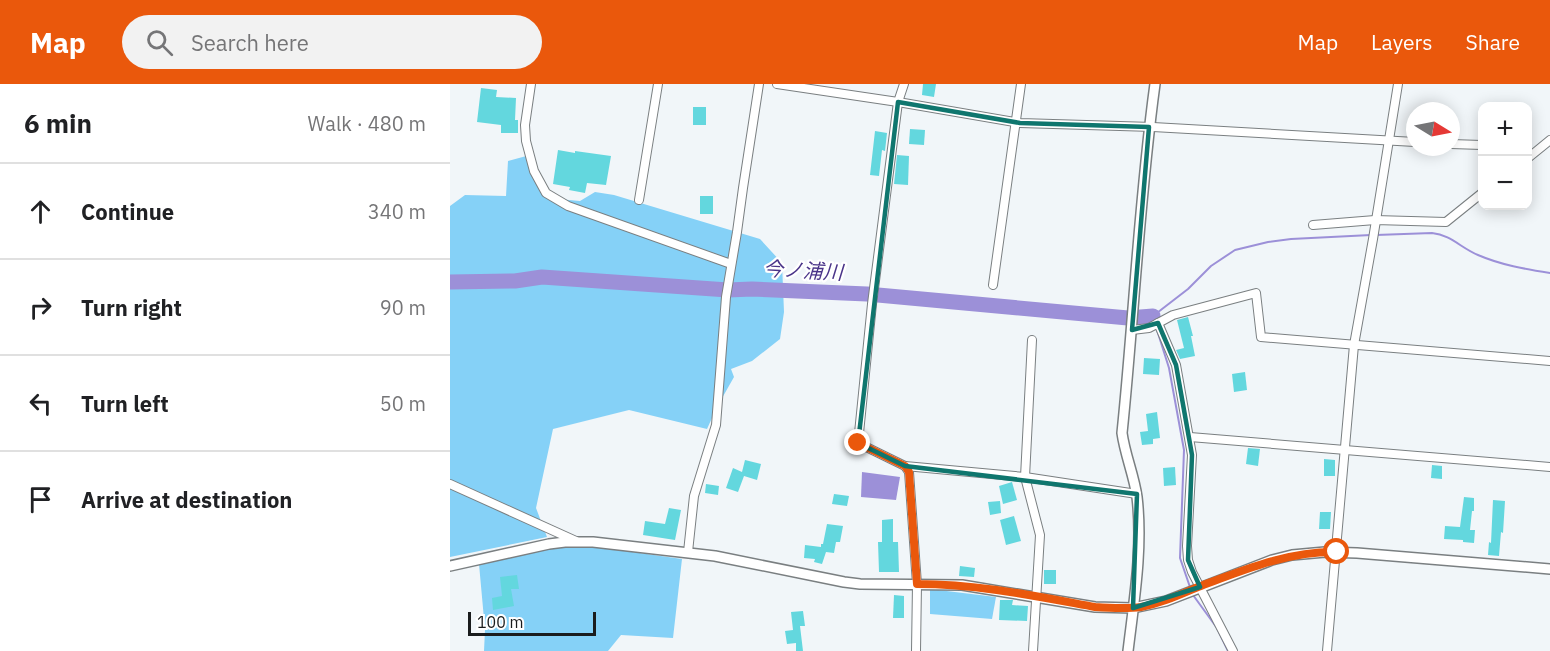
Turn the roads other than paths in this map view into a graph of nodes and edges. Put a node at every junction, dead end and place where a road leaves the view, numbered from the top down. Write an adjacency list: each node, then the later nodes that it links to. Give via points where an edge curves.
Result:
1 (531, 84): 24 (street, via 526,141 534,171 546,193 568,206)
2 (658, 84): 21 (street)
3 (759, 84): 24 (street)
4 (777, 84): 9 (street)
5 (904, 84): 9 (street)
6 (1021, 84): 10 (street)
7 (1155, 84): 11 (street)
8 (1398, 84): 13 (street)
9 (898, 102): 10 (street); 33 (street, via 858,443)
10 (1015, 122): 11 (street); 25 (street)
11 (1149, 127): 13 (street); 27 (street)
12 (1550, 140): 18 (street)
13 (1389, 141): 14 (street); 22 (street)
14 (1406, 142)
15 (1460, 145): 16 (street)
16 (1478, 146)
17 (1532, 148): 18 (street)
18 (1539, 148): 19 (street)
19 (1529, 156)
20 (1478, 196): 22 (street, via 1446,222)
21 (639, 200)
22 (1376, 220): 23 (street); 29 (street)
23 (1313, 225)
24 (731, 264): 39 (street, via 716,425 694,496)
25 (993, 285)
26 (1158, 323): 27 (street); 29 (street, via 1173,315 1256,293 1261,338); 31 (street, via 1176,365)
27 (1132, 330): 37 (street, via 1122,433)
28 (1032, 340): 35 (street)
29 (1354, 345): 30 (street); 32 (street)
30 (1550, 361)
31 (1190, 437): 32 (street); 44 (street, via 1187,546 1188,560)
32 (1344, 450): 34 (street); 40 (street)
33 (905, 466): 35 (street); 43 (street, via 909,472)
34 (1550, 467)
35 (1025, 477): 37 (street); 45 (street, via 1040,535)
36 (450, 484): 38 (street)
37 (1137, 494): 46 (street, via 1138,557)
38 (577, 541): 39 (street); 41 (street)
39 (688, 552): 43 (street, via 844,582)
40 (1335, 552): 42 (street); 44 (street, via 1272,560); 51 (street)
41 (450, 566)
42 (1550, 569)
43 (917, 584): 45 (street, via 979,587); 47 (street)
44 (1200, 587): 46 (street, via 1166,601); 50 (street)
45 (1035, 597): 46 (street, via 1095,607); 48 (street)
46 (1133, 608): 49 (street)
47 (916, 651)
48 (1033, 651)
49 (1128, 651)
50 (1233, 651)
51 (1327, 651)

